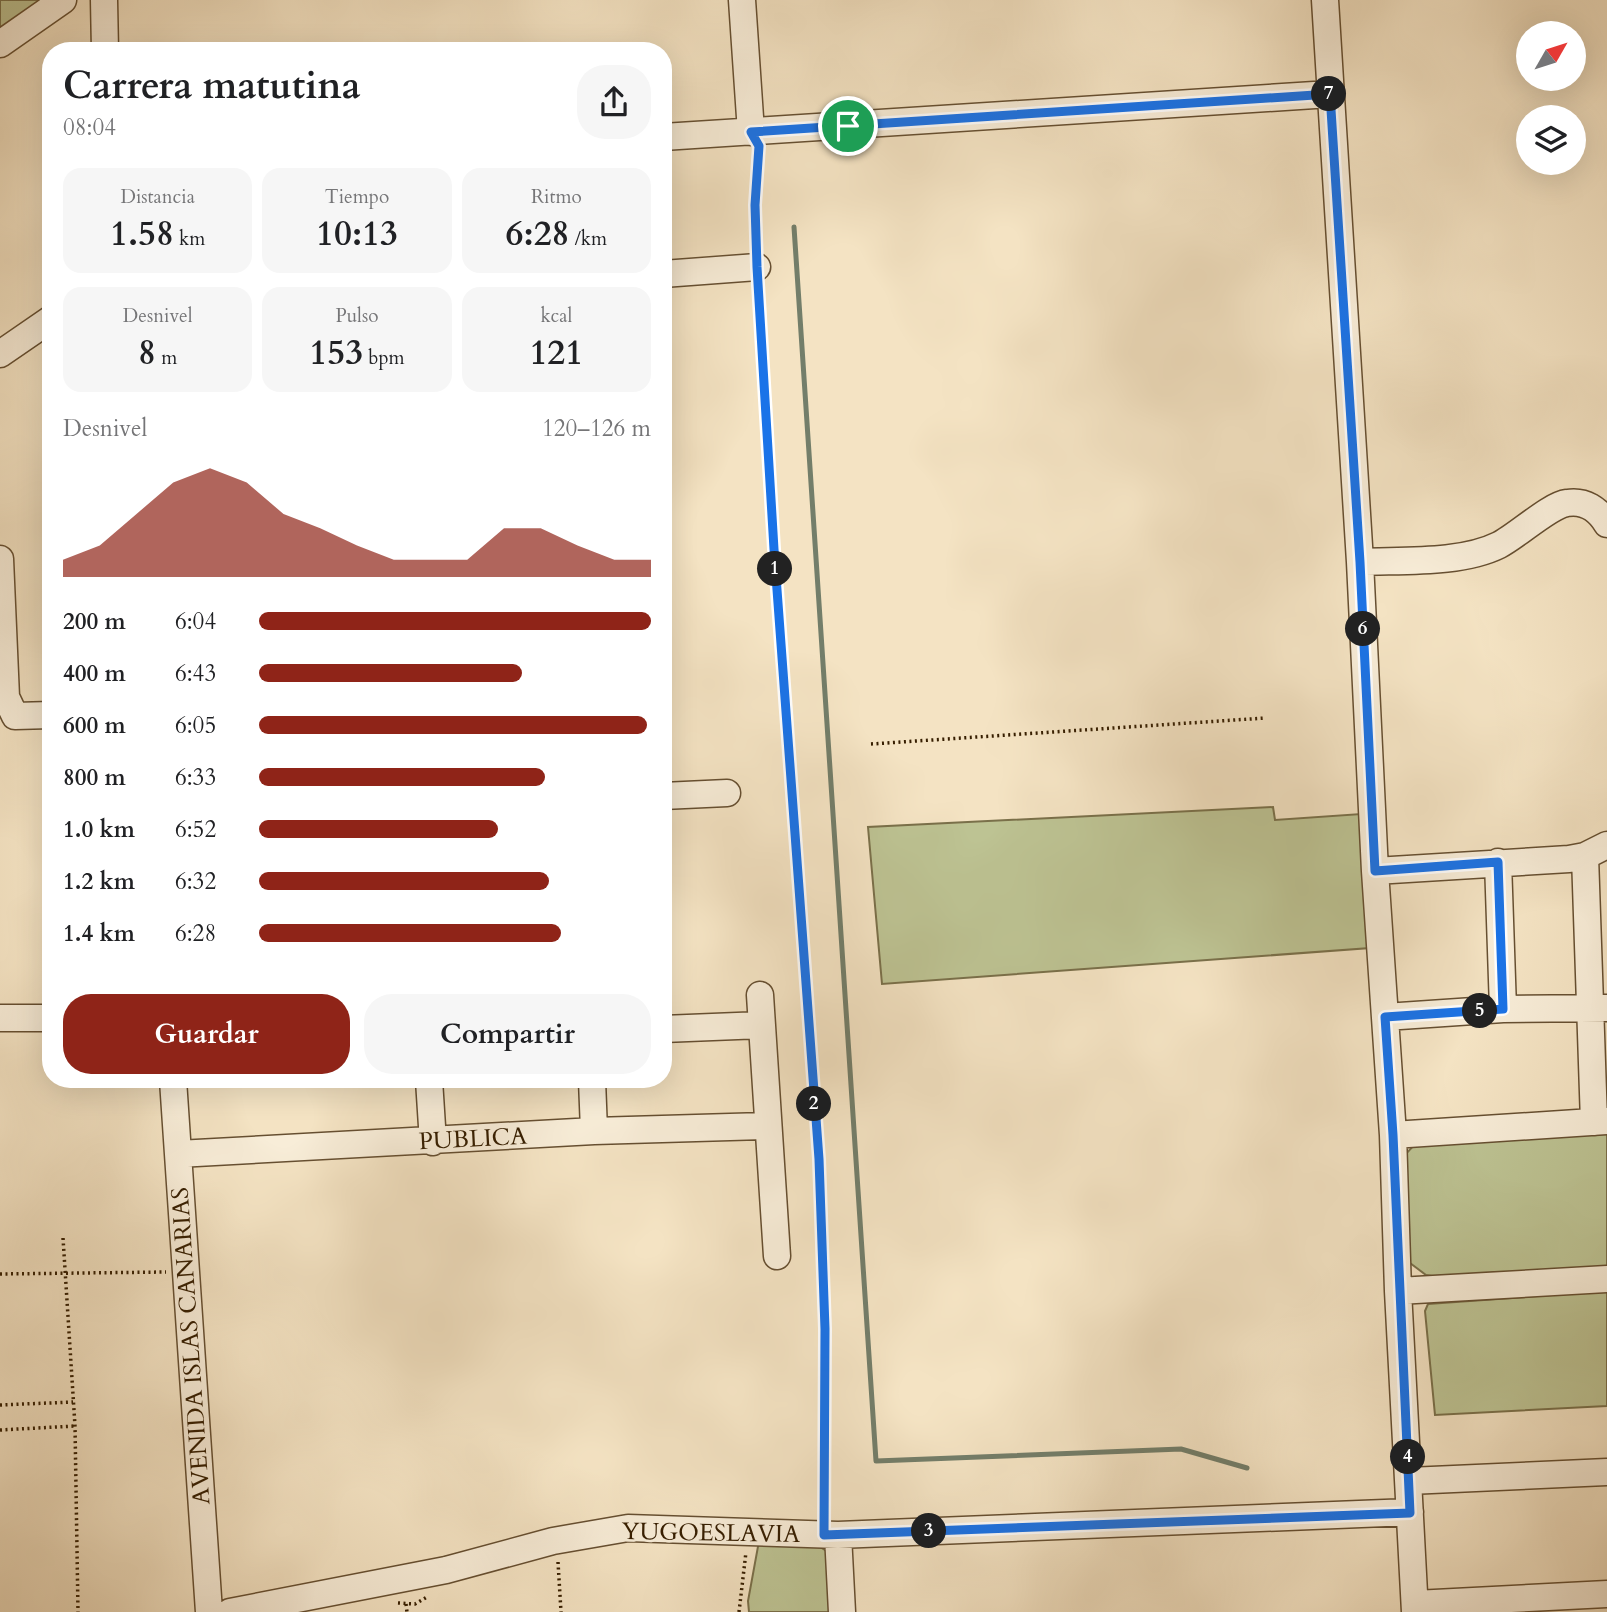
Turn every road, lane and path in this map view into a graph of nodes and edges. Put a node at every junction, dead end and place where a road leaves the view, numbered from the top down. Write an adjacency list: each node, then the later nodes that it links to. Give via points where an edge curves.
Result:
1 (63, 0): 6 (street)
2 (104, 0): 5 (street)
3 (743, 0): 8 (street)
4 (1325, 0): 7 (street)
5 (105, 42)
6 (0, 44)
7 (1330, 94): 8 (street); 16 (street)
8 (751, 132): 9 (street); 10 (path, via 759,146)
9 (672, 136)
10 (757, 267): 11 (street); 58 (path, via 819,1159)
11 (672, 273)
12 (42, 325): 13 (street)
13 (0, 354)
14 (1599, 515): 16 (street, via 1576,502 1563,503 1480,553)
15 (0, 559): 17 (street, via 6,697 15,716)
16 (1360, 562): 24 (street)
17 (42, 715)
18 (1265, 718): 19 (path)
19 (871, 744)
20 (727, 793): 21 (street)
21 (672, 796)
22 (1596, 850): 23 (street, via 1569,859); 25 (street)
23 (1498, 862): 24 (street); 28 (street)
24 (1375, 871): 29 (street)
25 (1598, 967): 27 (street)
26 (760, 995): 32 (street)
27 (1600, 1008): 28 (street); 37 (street)
28 (1503, 1009): 29 (street)
29 (1385, 1017): 40 (street)
30 (0, 1018): 31 (street)
31 (42, 1018)
32 (762, 1025): 33 (street); 38 (street)
33 (672, 1029)
34 (174, 1088): 42 (street, AVENIDA ISLAS CANARIAS)
35 (430, 1088): 41 (street)
36 (592, 1088): 39 (street)
37 (1600, 1121): 40 (street)
38 (768, 1126): 39 (street, PUBLICA); 44 (street)
39 (594, 1131): 41 (street, PUBLICA)
40 (1393, 1135): 49 (street)
41 (433, 1142): 42 (street, PUBLICA)
42 (178, 1154): 45 (street, AVENIDA ISLAS CANARIAS)
43 (63, 1238): 46 (path)
44 (777, 1256)
45 (186, 1272): 46 (path); 64 (street, AVENIDA ISLAS CANARIAS)
46 (64, 1273): 47 (path); 50 (path)
47 (0, 1274)
48 (1607, 1279): 49 (street)
49 (1398, 1291): 55 (street)
50 (73, 1402): 51 (path); 52 (path)
51 (0, 1405)
52 (75, 1426): 53 (path); 63 (path)
53 (0, 1430)
54 (1607, 1472): 55 (street)
55 (1409, 1481): 56 (street)
56 (1410, 1513): 58 (street, YUGOESLAVIA); 62 (street)
57 (750, 1532): 58 (street, YUGOESLAVIA); 65 (street, YUGOESLAVIA, via 661,1528 597,1533 446,1570); 68 (path)
58 (831, 1535): 69 (street)
59 (557, 1557): 67 (path)
60 (1607, 1594): 62 (street)
61 (406, 1604): 66 (path)
62 (1415, 1608)
63 (78, 1612)
64 (209, 1612)
65 (230, 1612)
66 (407, 1612)
67 (561, 1612)
68 (739, 1612)
69 (842, 1612)

